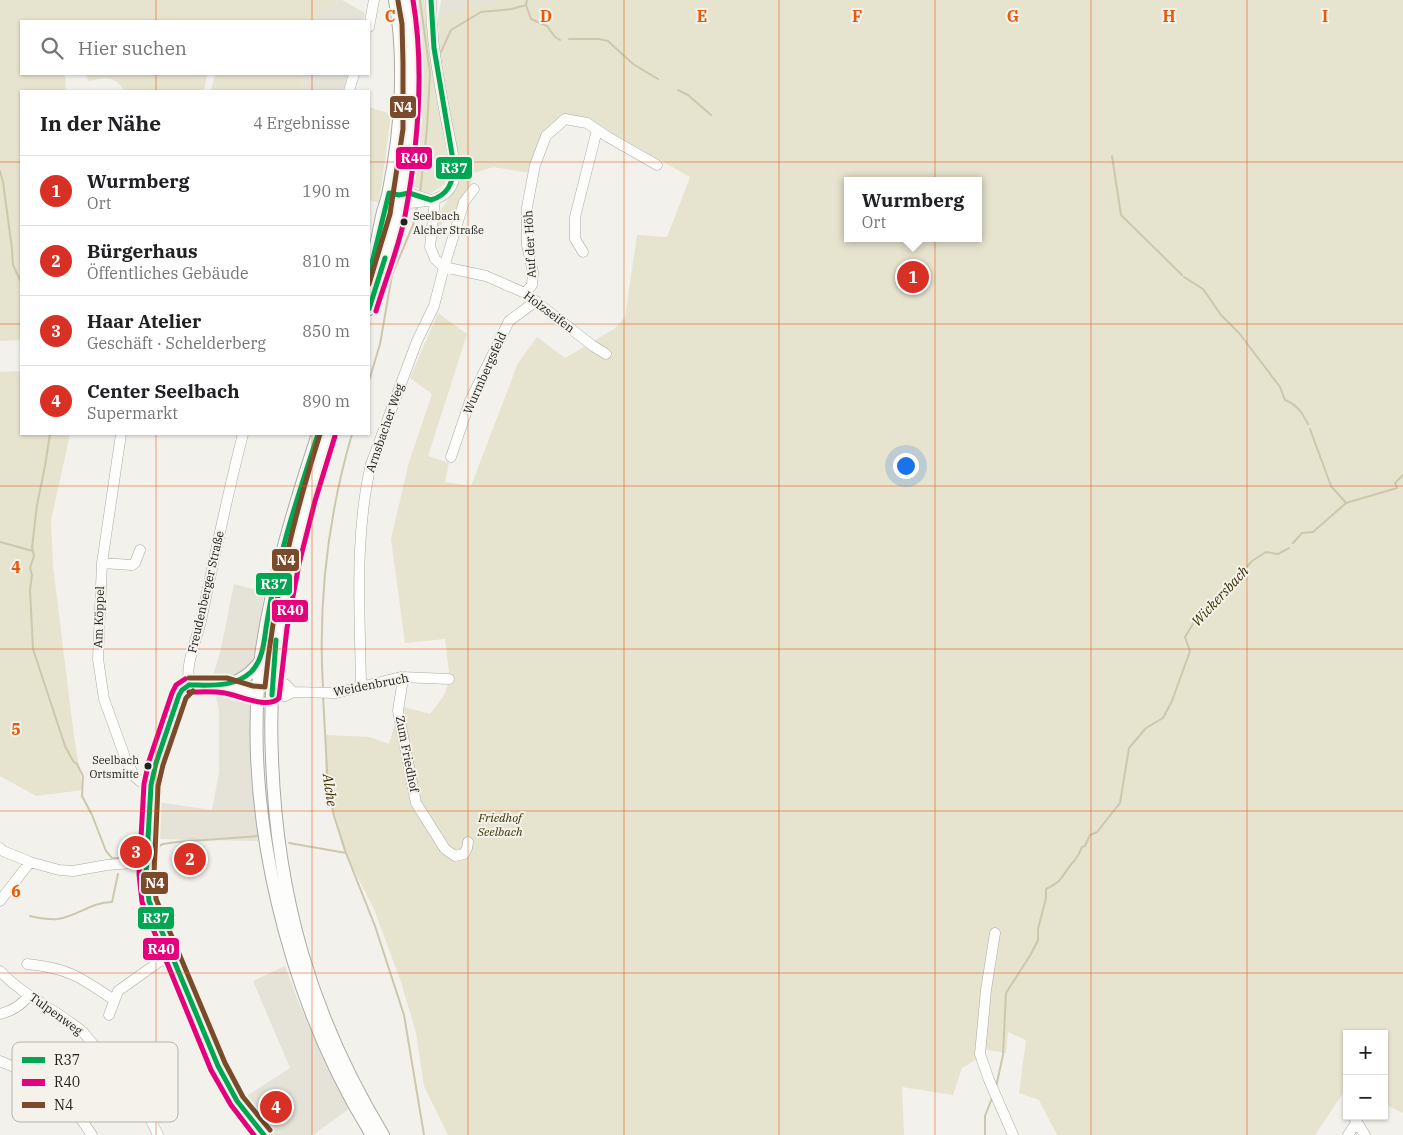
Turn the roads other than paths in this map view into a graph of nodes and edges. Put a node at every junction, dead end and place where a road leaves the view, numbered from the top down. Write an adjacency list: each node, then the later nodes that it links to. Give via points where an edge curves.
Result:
1 (374, 0): 5 (street)
2 (395, 0): 11 (main road, via 400,98)
3 (405, 0): 11 (main road, via 411,44 412,96 406,157)
4 (431, 0): 12 (street, via 434,48 454,166 453,183 445,193)
5 (370, 22)
6 (354, 75): 7 (street)
7 (349, 90)
8 (597, 130): 9 (street, Auf der Höh); 13 (street, via 575,217 575,239); 16 (street, Auf der Höh, via 587,123 565,119 546,136 535,164 527,207 527,245 533,272 532,285)
9 (657, 165)
10 (474, 189): 14 (street, Arnsbacher Weg, via 464,202)
11 (394, 194): 12 (street, via 408,203 412,198); 15 (main road); 18 (main road, via 397,213)
12 (429, 200): 14 (street, via 430,247)
13 (583, 252)
14 (444, 268): 16 (street, Holzseifen, via 486,276); 32 (street, Arnsbacher Weg, via 434,306 417,341 367,480 359,560)
15 (370, 272)
16 (525, 293): 17 (street, Holzseifen)
17 (536, 301): 19 (street, Holzseifen); 24 (street, Wurmbergsfeld, via 509,321 470,401)
18 (370, 306)
19 (606, 354)
20 (121, 435): 26 (street, Am Köppel)
21 (243, 435): 31 (street, Freudenberger Straße, via 188,670)
22 (318, 435): 27 (main road, via 277,572)
23 (328, 435): 34 (main road, via 288,574 279,620)
24 (451, 457)
25 (140, 550): 26 (street, via 132,565)
26 (102, 563): 35 (street, Am Köppel, via 98,659 101,687 130,770 141,782)
27 (261, 661): 30 (main road, via 251,673); 33 (main road)
28 (401, 677): 29 (street, Weidenbruch); 32 (street, Weidenbruch); 36 (street, Zum Friedhof, via 398,711 416,803 450,854 464,854)
29 (449, 679)
30 (231, 684): 31 (street); 33 (street)
31 (189, 685): 35 (street, via 179,695)
32 (361, 686): 34 (street, Weidenbruch, via 323,693 293,692 285,696)
33 (259, 688): 34 (main road); 58 (main road, via 261,806 280,913 314,1021 346,1090)
34 (272, 689): 59 (main road, via 274,805 290,911 324,1017 347,1069)
35 (151, 785): 38 (street)
36 (468, 842)
37 (1, 851): 39 (street)
38 (148, 855): 39 (street, via 73,871); 42 (street, via 149,901)
39 (30, 862): 40 (street)
40 (0, 901)
41 (995, 933): 60 (street, via 980,1054)
42 (170, 954): 46 (street, via 118,991); 57 (street, via 221,1073 237,1101)
43 (26, 964): 46 (street, via 66,971)
44 (0, 971): 45 (street, Tulpenweg)
45 (29, 994): 47 (street, via 17,1007); 49 (street, Tulpenweg, via 73,1024)
46 (114, 1000): 48 (street)
47 (0, 1014)
48 (109, 1015)
49 (91, 1042)
50 (0, 1061): 51 (street)
51 (12, 1066)
52 (1354, 1120): 61 (street); 62 (street)
53 (83, 1122): 55 (street)
54 (152, 1122): 56 (street, Tulpenweg)
55 (92, 1135)
56 (158, 1135)
57 (264, 1135)
58 (372, 1135)
59 (383, 1135)
60 (1013, 1135)
61 (1348, 1135)
62 (1365, 1135)

